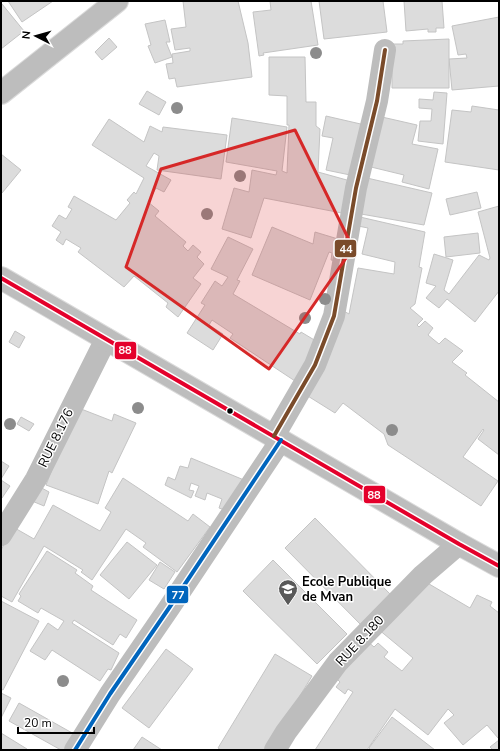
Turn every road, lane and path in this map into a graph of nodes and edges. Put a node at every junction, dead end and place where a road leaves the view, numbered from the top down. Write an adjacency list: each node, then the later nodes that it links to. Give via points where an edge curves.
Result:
1 (117, 1): 3 (main road)
2 (385, 50): 6 (main road, via 377,101 356,188 334,316 315,365)
3 (1, 93)
4 (1, 278): 5 (main road)
5 (106, 340): 6 (main road); 7 (main road, RUE 8.176, via 36,479)
6 (277, 438): 8 (main road); 10 (main road, via 170,608 110,694)
7 (1, 535)
8 (459, 544): 9 (main road); 11 (main road, RUE 8.180, via 423,575 338,662)
9 (499, 566)
10 (75, 750)
11 (275, 750)

